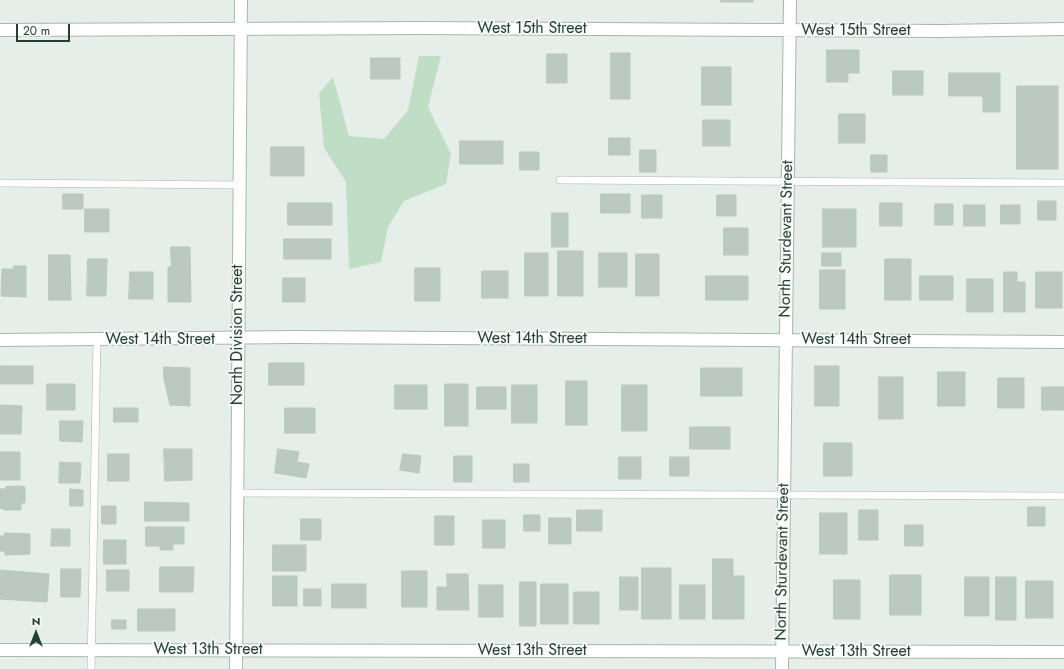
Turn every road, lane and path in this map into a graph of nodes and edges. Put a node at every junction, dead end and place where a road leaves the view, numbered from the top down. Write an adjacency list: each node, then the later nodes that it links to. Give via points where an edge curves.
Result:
1 (241, 0): 5 (street, North Division Street)
2 (790, 0): 6 (street, North Sturdevant Street)
3 (1064, 29): 6 (street, West 15th Street)
4 (0, 30): 5 (street, West 15th Street)
5 (240, 30): 6 (street, West 15th Street); 11 (street, North Division Street)
6 (789, 30): 8 (street, North Sturdevant Street)
7 (560, 180): 8 (lane)
8 (788, 181): 10 (lane); 15 (street, North Sturdevant Street)
9 (0, 183): 11 (lane)
10 (1064, 183)
11 (239, 185): 12 (street, North Division Street)
12 (238, 339): 14 (street, West 14th Street); 15 (street, West 14th Street, via 301,337); 17 (street, North Division Street)
13 (0, 340): 14 (street, West 14th Street)
14 (97, 340): 21 (lane)
15 (786, 340): 16 (street, West 14th Street); 18 (street, North Sturdevant Street)
16 (1064, 342)
17 (238, 493): 18 (lane); 22 (street, North Division Street)
18 (784, 494): 19 (lane); 23 (street, North Sturdevant Street)
19 (1064, 496)
20 (0, 650): 21 (street, West 13th Street)
21 (91, 650): 22 (street, West 13th Street); 25 (lane)
22 (237, 651): 23 (street, West 13th Street); 26 (street, North Division Street)
23 (782, 651): 24 (street, West 13th Street); 27 (street, North Sturdevant Street)
24 (1064, 652)
25 (91, 669)
26 (236, 669)
27 (782, 669)

